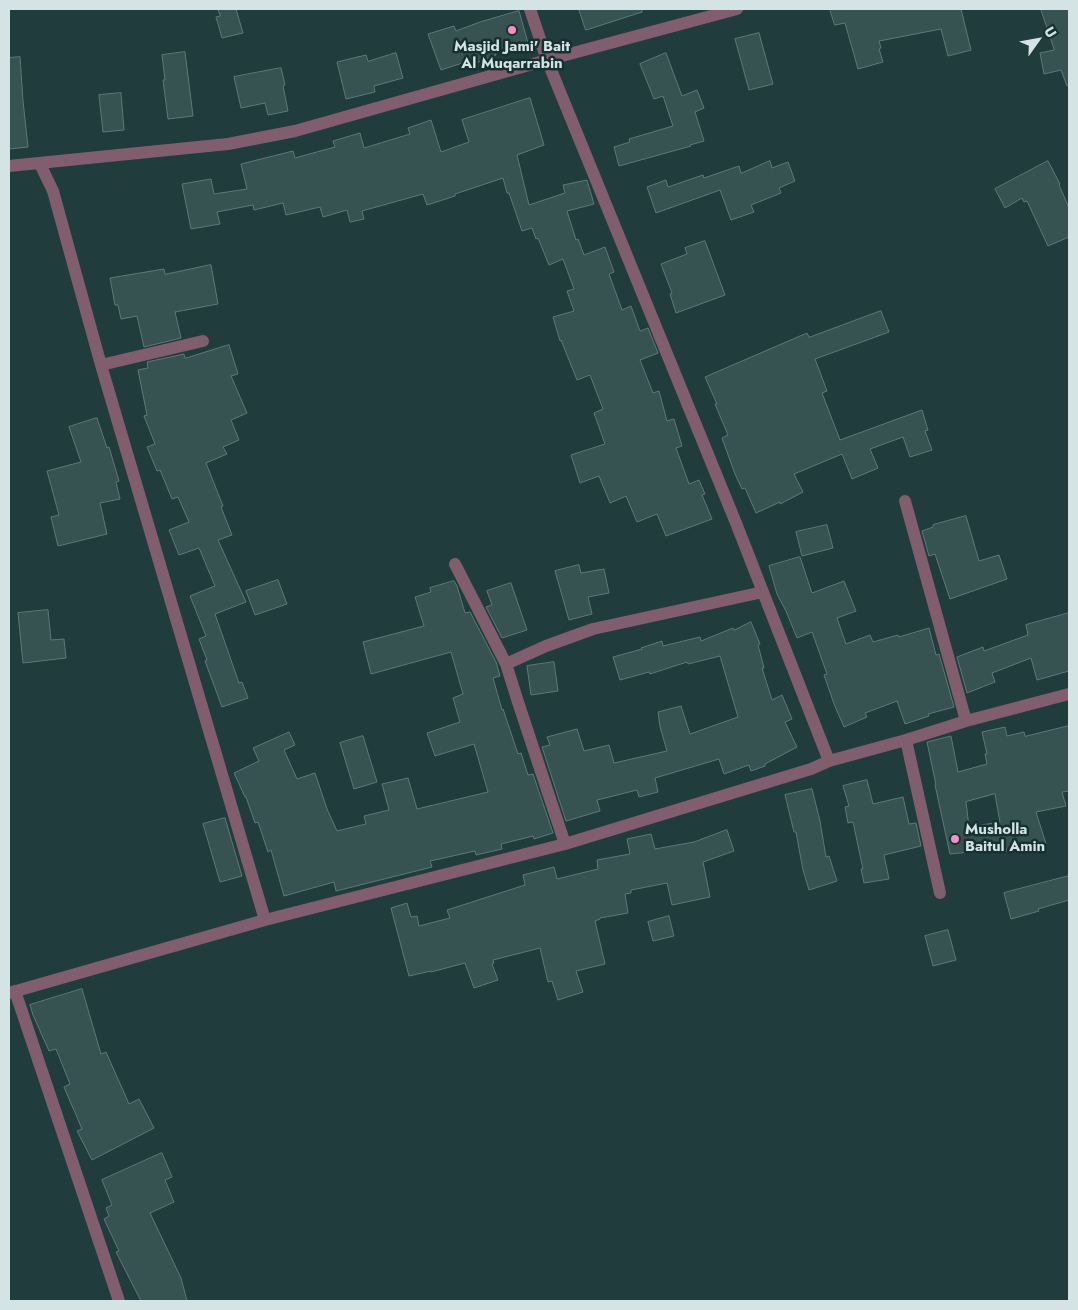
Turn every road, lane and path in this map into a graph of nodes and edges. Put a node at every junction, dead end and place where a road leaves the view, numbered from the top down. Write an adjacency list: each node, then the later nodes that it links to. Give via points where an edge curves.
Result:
1 (530, 9): 3 (street)
2 (736, 9): 3 (street)
3 (547, 60): 4 (street, via 295,131 228,144); 10 (street)
4 (40, 164): 5 (street); 7 (street, via 53,191)
5 (9, 166)
6 (204, 341): 7 (street)
7 (101, 365): 18 (street)
8 (905, 501): 13 (street)
9 (455, 564): 11 (street)
10 (763, 592): 11 (street, via 593,629); 15 (street)
11 (506, 664): 16 (street)
12 (1069, 694): 13 (street)
13 (966, 721): 14 (street)
14 (906, 740): 15 (street); 17 (street)
15 (829, 762): 16 (street)
16 (565, 844): 18 (street)
17 (940, 893)
18 (265, 920): 19 (street)
19 (12, 992): 20 (street)
20 (119, 1301)

